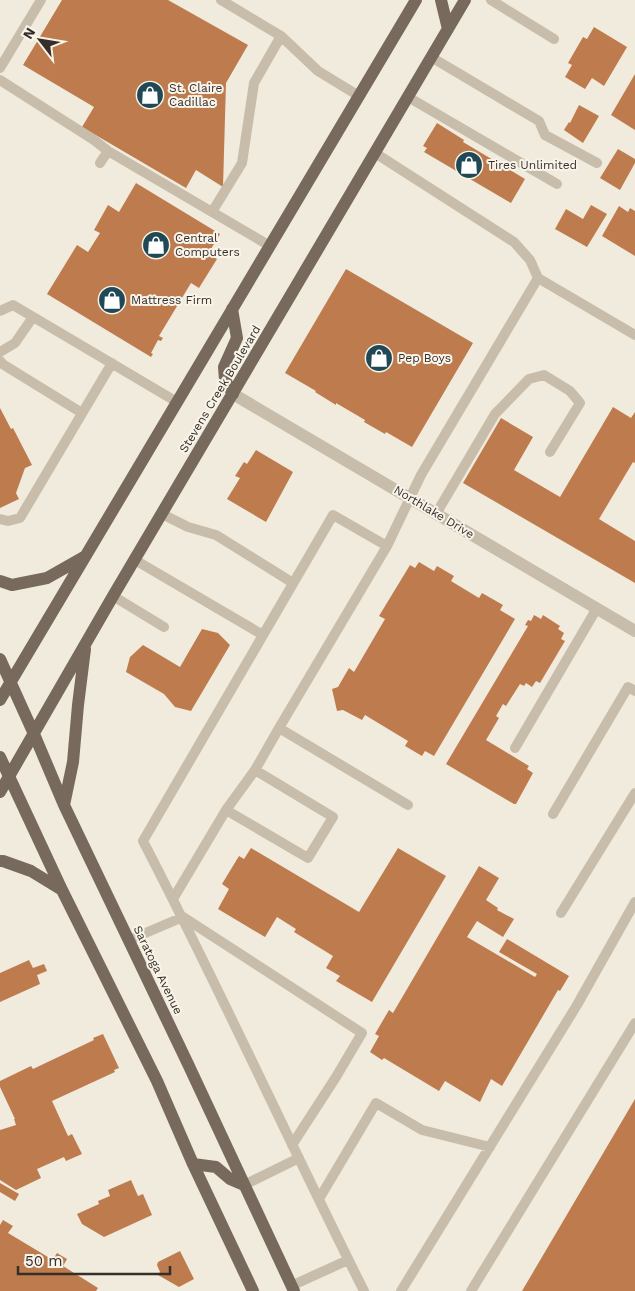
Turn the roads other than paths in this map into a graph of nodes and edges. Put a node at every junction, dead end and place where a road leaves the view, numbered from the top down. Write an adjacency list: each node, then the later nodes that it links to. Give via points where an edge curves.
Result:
1 (41, 0): 11 (lane)
2 (221, 0): 8 (lane)
3 (416, 0): 13 (main road)
4 (441, 0): 7 (main road)
5 (465, 0): 7 (main road, Stevens Creek Boulevard)
6 (491, 0): 9 (lane)
7 (448, 29): 10 (main road, Stevens Creek Boulevard)
8 (281, 36): 13 (lane, via 318,71); 20 (lane, via 254,84 242,163)
9 (554, 39)
10 (431, 57): 14 (main road, Stevens Creek Boulevard); 18 (lane, via 539,122 546,135)
11 (2, 62)
12 (0, 80): 15 (lane)
13 (359, 96): 21 (main road)
14 (408, 97): 16 (main road, Stevens Creek Boulevard); 19 (lane)
15 (108, 151): 17 (lane); 20 (lane)
16 (375, 153): 22 (lane, via 514,242 530,260); 30 (main road, Stevens Creek Boulevard)
17 (100, 163)
18 (597, 163)
19 (557, 184)
20 (212, 212): 21 (lane)
21 (270, 246): 23 (main road)
22 (538, 278): 26 (lane); 34 (lane)
23 (232, 309): 30 (main road, via 237,338 224,367 225,380); 31 (main road)
24 (0, 311): 25 (lane, via 12,305)
25 (33, 317): 27 (lane, via 15,343); 29 (lane)
26 (635, 336)
27 (0, 352)
28 (0, 360): 32 (lane)
29 (112, 363): 31 (lane); 32 (lane)
30 (233, 394): 34 (street, Northlake Drive); 35 (main road, Stevens Creek Boulevard)
31 (177, 402): 39 (main road)
32 (82, 413): 37 (lane, via 20,518 8,521)
33 (550, 452): 36 (lane, via 580,403 570,391 544,375 529,379 495,414)
34 (410, 498): 36 (street, Northlake Drive); 38 (lane)
35 (162, 514): 40 (main road, Stevens Creek Boulevard); 42 (lane, via 188,527 216,535)
36 (436, 514): 44 (street, Northlake Drive)
37 (0, 518)
38 (386, 546): 42 (lane, via 333,515); 53 (lane)
39 (84, 557): 41 (main road, via 47,578 12,585); 50 (main road)
40 (135, 560): 43 (main road, Stevens Creek Boulevard); 47 (lane)
41 (0, 581)
42 (293, 583): 47 (lane)
43 (113, 596): 45 (lane); 48 (main road, Stevens Creek Boulevard)
44 (597, 608): 46 (street, Northlake Drive); 55 (lane)
45 (164, 626)
46 (635, 631)
47 (263, 635): 67 (lane, via 143,840)
48 (86, 642): 54 (main road, Stevens Creek Boulevard); 61 (main road, via 73,762)
49 (0, 659): 50 (main road, Saratoga Avenue)
50 (10, 682): 52 (main road); 54 (main road, Saratoga Avenue)
51 (635, 691): 64 (lane, via 628,687)
52 (0, 700)
53 (279, 728): 57 (lane); 62 (lane)
54 (34, 734): 58 (main road, Stevens Creek Boulevard); 61 (main road, Saratoga Avenue)
55 (515, 748)
56 (0, 757): 58 (main road)
57 (254, 770): 63 (lane); 63 (lane, via 332,817 308,858)
58 (8, 777): 59 (main road, Stevens Creek Boulevard); 66 (main road)
59 (0, 792)
60 (635, 793): 69 (lane)
61 (64, 805): 71 (main road, Saratoga Avenue)
62 (408, 805)
63 (226, 810): 67 (lane)
64 (553, 814)
65 (0, 861): 66 (main road, via 31,871)
66 (62, 890): 76 (main road, via 153,1072)
67 (174, 899): 70 (lane)
68 (635, 902): 74 (lane, via 577,1005)
69 (561, 914)
70 (183, 917): 71 (lane); 73 (lane); 73 (lane, via 362,1033)
71 (129, 940): 77 (main road, Saratoga Avenue)
72 (635, 1024): 84 (lane)
73 (292, 1145): 75 (lane)
74 (490, 1146): 78 (lane, via 422,1130 376,1104); 83 (lane)
75 (299, 1158): 77 (lane); 78 (lane)
76 (193, 1164): 77 (main road, via 216,1166 230,1179); 81 (main road)
77 (244, 1185): 80 (main road, Saratoga Avenue)
78 (319, 1199): 79 (lane)
79 (348, 1260): 80 (lane); 82 (lane)
80 (292, 1289)
81 (253, 1291)
82 (364, 1291)
83 (401, 1291)
84 (471, 1291)

